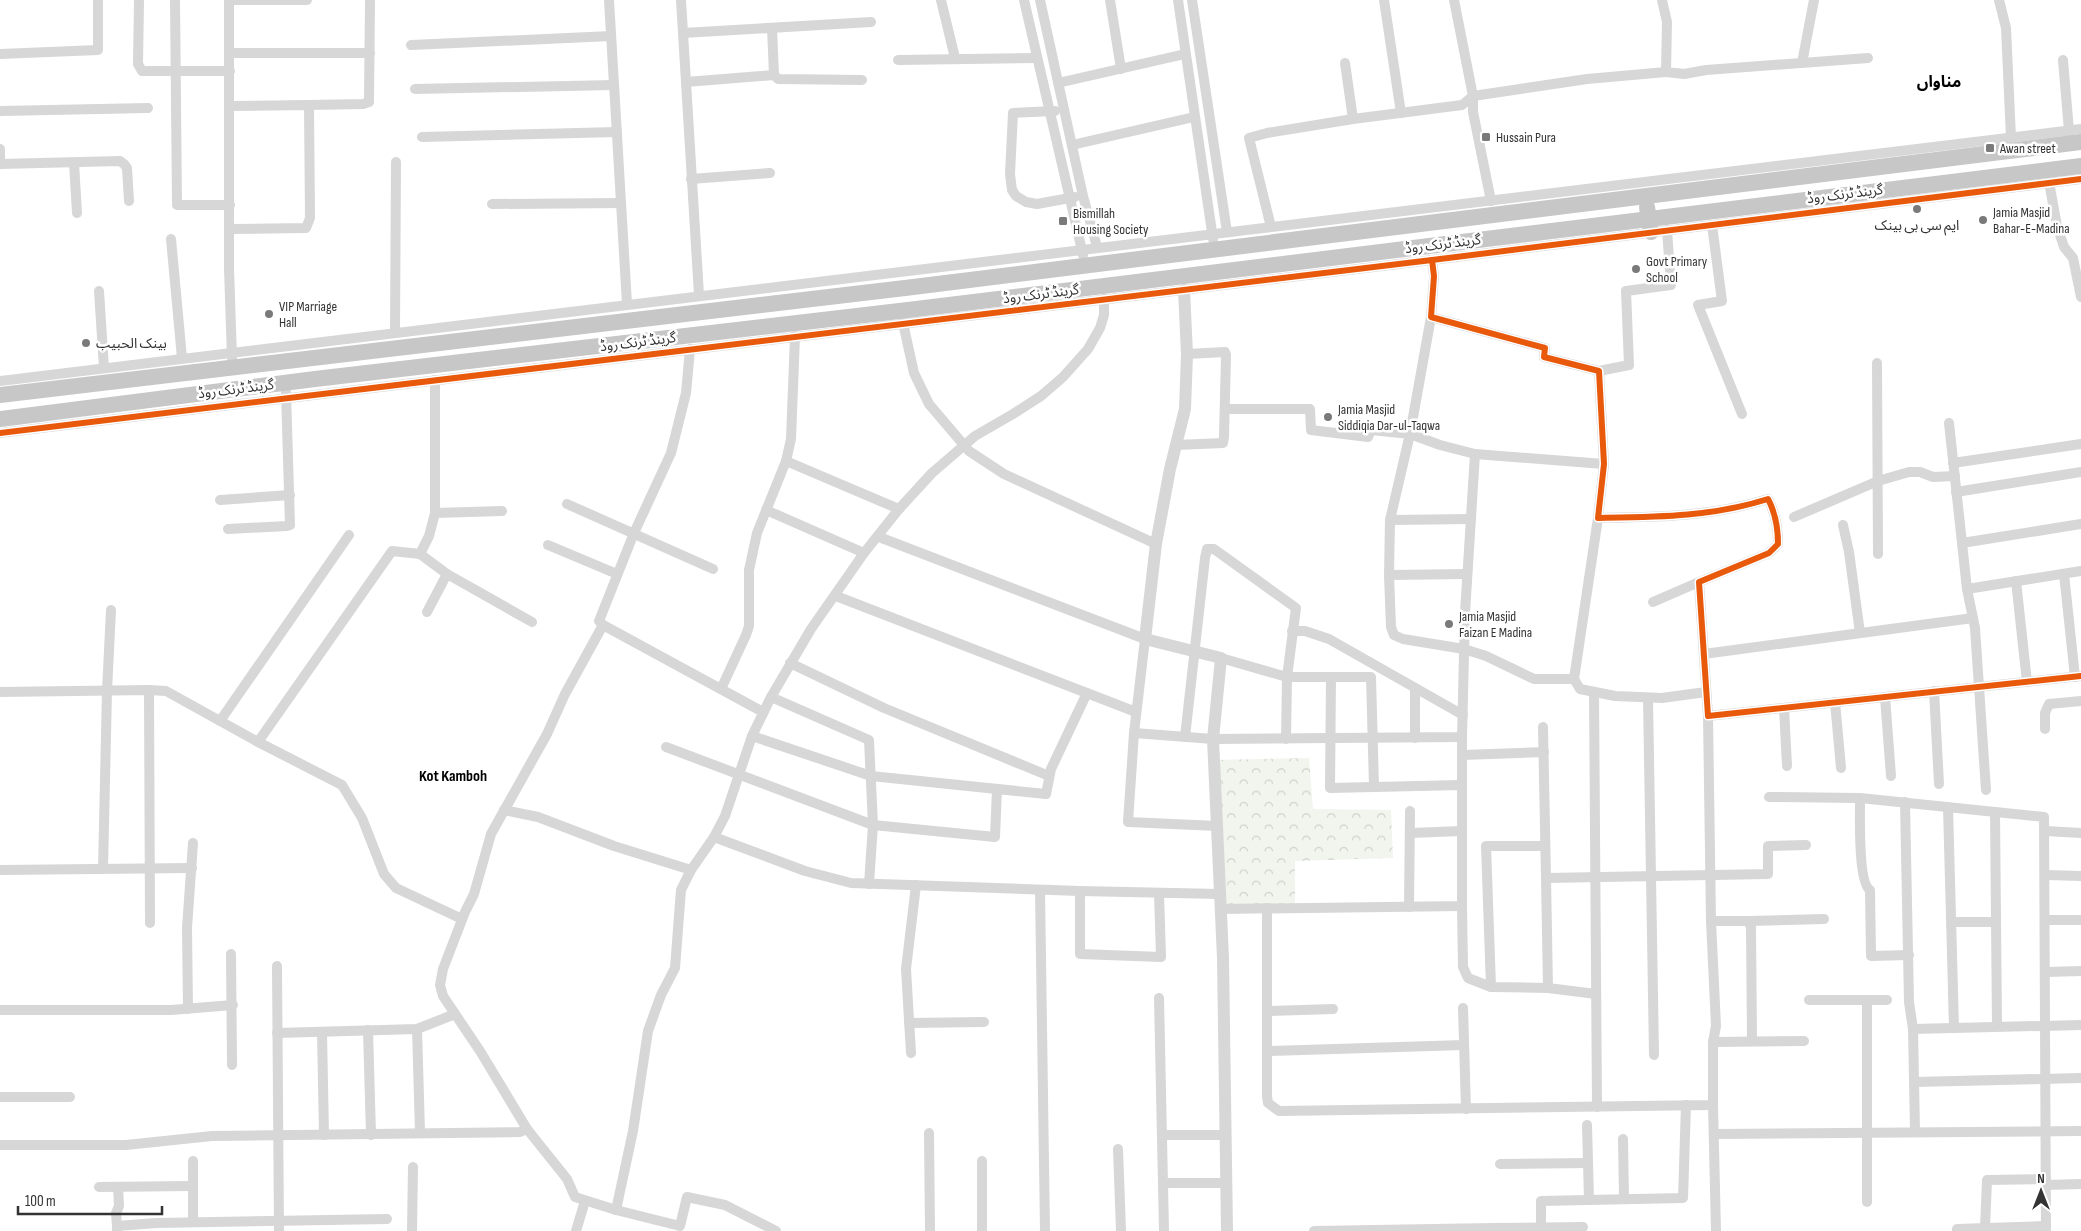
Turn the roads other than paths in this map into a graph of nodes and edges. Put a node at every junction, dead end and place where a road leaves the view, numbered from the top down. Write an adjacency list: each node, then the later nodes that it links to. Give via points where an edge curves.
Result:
1 (98, 0): 27 (street, via 98,50)
2 (138, 0): 37 (street, via 139,69)
3 (175, 0): 37 (street)
4 (229, 0): 5 (street); 25 (street)
5 (307, 0)
6 (370, 0): 26 (street)
7 (609, 0): 23 (street)
8 (681, 0): 22 (street)
9 (941, 0): 29 (street)
10 (1024, 0): 30 (street)
11 (1040, 0): 43 (street)
12 (1110, 0): 36 (street)
13 (1178, 0): 28 (street)
14 (1192, 0): 88 (street)
15 (1384, 0): 53 (street)
16 (1454, 0): 46 (street)
17 (1662, 0): 39 (street, via 1667,22)
18 (1814, 0): 35 (street)
19 (1999, 0): 60 (street, via 2006,28)
20 (871, 22): 21 (street)
21 (772, 28): 22 (street); 40 (street)
22 (683, 33): 42 (street)
23 (611, 36): 24 (street); 44 (street)
24 (411, 45)
25 (230, 53): 26 (street); 38 (street)
26 (370, 53): 47 (street, via 369,102)
27 (0, 54)
28 (1185, 54): 36 (street); 54 (street)
29 (954, 58): 30 (street); 32 (street)
30 (1037, 58): 52 (street)
31 (1868, 58): 35 (street)
32 (898, 60)
33 (2063, 60): 57 (street)
34 (1345, 62): 55 (street)
35 (1802, 62): 39 (street, via 1684,74)
36 (1121, 69): 43 (street)
37 (175, 70): 38 (street); 82 (street, via 177,205)
38 (230, 71): 48 (street)
39 (1666, 72): 46 (street, via 1587,79)
40 (774, 75): 41 (street, via 778,79); 42 (street)
41 (862, 80)
42 (686, 82): 71 (street)
43 (1058, 83): 50 (street)
44 (614, 85): 45 (street); 58 (street)
45 (415, 89)
46 (1473, 96): 53 (street, via 1462,105); 79 (street, via 1473,112)
47 (310, 105): 48 (street); 87 (street, via 309,224 306,228)
48 (230, 106): 82 (street)
49 (148, 108): 51 (street)
50 (1064, 109): 52 (street); 63 (street)
51 (0, 111)
52 (1049, 112): 77 (street); 77 (street, via 1013,113 1011,183 1016,196 1032,204)
53 (1401, 113): 55 (street)
54 (1194, 117): 63 (street); 90 (street)
55 (1353, 119): 85 (street, via 1249,138)
56 (2081, 129): 57 (street)
57 (2069, 131): 61 (street)
58 (617, 132): 59 (street); 80 (street)
59 (422, 137)
60 (2011, 138): 61 (street); 65 (street)
61 (2055, 139): 62 (highway, گرینڈ ٹرنک روڈ); 65 (highway, گرینڈ ٹرنک روڈ)
62 (2081, 142)
63 (1072, 145): 75 (street)
64 (0, 149): 68 (street)
65 (1977, 149): 74 (highway, گرینڈ ٹرنک روڈ)
66 (396, 162): 107 (street)
67 (74, 163): 68 (street); 78 (street, via 120,161 127,168); 83 (street)
68 (0, 164)
69 (2081, 166): 86 (highway, گرینڈ ٹرنک روڈ)
70 (770, 173): 71 (street)
71 (691, 179): 100 (street)
72 (2081, 179): 73 (street)
73 (2049, 182): 84 (street); 101 (street, via 2057,226 2064,247 2073,258)
74 (1662, 188): 76 (highway, گرینڈ ٹرنک روڈ); 79 (street)
75 (1083, 196): 77 (street); 91 (street)
76 (1646, 197): 86 (highway); 90 (highway, گرینڈ ٹرنک روڈ)
77 (1070, 199): 92 (street)
78 (129, 201)
79 (1491, 201): 85 (street)
80 (621, 203): 81 (street); 104 (street)
81 (492, 204)
82 (230, 205): 87 (street)
83 (77, 214)
84 (1712, 225): 86 (street); 125 (street, via 1722,301 1698,305)
85 (1271, 227): 88 (street)
86 (1656, 227): 93 (street); 105 (highway, گرینڈ ٹرنک روڈ); 117 (street, via 1671,285 1626,291 1629,365)
87 (230, 229): 113 (street)
88 (1227, 232): 90 (street)
89 (171, 239): 111 (street)
90 (1214, 241): 91 (street); 92 (highway, گرینڈ ٹرنک روڈ)
91 (1097, 248): 92 (street)
92 (1083, 257): 94 (street); 96 (highway, گرینڈ ٹرنک روڈ)
93 (1432, 260): 98 (street); 106 (street, via 1434,276)
94 (938, 266): 95 (street); 96 (street)
95 (801, 283): 100 (street); 102 (street)
96 (940, 283): 97 (highway, گرینڈ ٹرنک روڈ)
97 (905, 288): 102 (highway, گرینڈ ٹرنک روڈ); 105 (highway)
98 (1184, 290): 103 (street); 110 (street)
99 (99, 291): 115 (street)
100 (699, 295): 104 (street)
101 (2081, 297)
102 (802, 300): 112 (highway, گرینڈ ٹرنک روڈ)
103 (1104, 300): 105 (street); 131 (street, via 1100,328 1088,349 1063,377 1041,396)
104 (626, 304): 107 (street)
105 (905, 317): 108 (street); 116 (highway, گرینڈ ٹرنک روڈ); 131 (street, via 914,373 929,404)
106 (1430, 317): 117 (street, via 1544,348 1544,357); 129 (street)
107 (395, 333): 113 (street)
108 (795, 336): 109 (street); 134 (street, via 791,439)
109 (690, 349): 116 (street); 155 (street, via 686,393 671,453)
110 (1187, 354): 124 (street, via 1225,352); 132 (street, via 1185,409)
111 (182, 358): 113 (street); 115 (street)
112 (312, 358): 113 (highway, گرینڈ ٹرنک روڈ); 118 (highway)
113 (232, 360): 123 (highway, گرینڈ ٹرنک روڈ)
114 (1877, 363): 139 (street)
115 (104, 368): 120 (street)
116 (461, 370): 119 (street); 121 (highway, گرینڈ ٹرنک روڈ)
117 (1599, 371): 135 (street)
118 (314, 379): 121 (highway, گرینڈ ٹرنک روڈ); 122 (highway, گرینڈ ٹرنک روڈ)
119 (435, 380): 121 (street); 147 (street)
120 (0, 381)
121 (344, 383): 122 (street)
122 (286, 390): 126 (highway, گرینڈ ٹرنک روڈ); 128 (street); 141 (street)
123 (0, 395)
124 (1225, 409): 129 (street, via 1310,409 1311,430 1368,437 1371,430); 132 (street, via 1223,443)
125 (1742, 414)
126 (0, 419)
127 (1949, 423): 136 (street)
128 (0, 433)
129 (1410, 434): 133 (street); 151 (street)
130 (2081, 444): 136 (street)
131 (963, 445): 144 (street); 159 (street, via 1004,474)
132 (1176, 445): 159 (street)
133 (1475, 454): 135 (street); 150 (street)
134 (786, 461): 144 (street); 145 (street)
135 (1604, 464): 149 (street)
136 (1953, 464): 138 (street)
137 (2081, 472): 140 (street)
138 (1955, 476): 139 (street, via 1933,477 1909,472); 140 (street)
139 (1878, 481): 148 (street); 163 (street)
140 (1956, 492): 158 (street)
141 (290, 495): 142 (street); 154 (street, via 291,522 287,526)
142 (220, 500)
143 (567, 504): 155 (street)
144 (899, 509): 157 (street)
145 (766, 510): 161 (street); 195 (street, via 756,533 749,570 749,626)
146 (502, 511): 147 (street)
147 (435, 513): 162 (street)
148 (1794, 517)
149 (1598, 518): 172 (street, via 1681,516 1743,507 1768,499 1774,511 1778,544 1769,553); 192 (street)
150 (1471, 519): 151 (street); 168 (street)
151 (1390, 520): 170 (street)
152 (2081, 524): 158 (street)
153 (1843, 525): 182 (street)
154 (228, 529)
155 (634, 533): 164 (street); 167 (street)
156 (349, 535): 214 (street)
157 (879, 537): 161 (street); 183 (street)
158 (1962, 543): 173 (street)
159 (1156, 544): 183 (street)
160 (548, 546): 167 (street)
161 (864, 553): 174 (street)
162 (420, 554): 166 (street); 226 (street, via 392,551)
163 (1878, 554)
164 (713, 569)
165 (2081, 572): 169 (street)
166 (447, 574): 177 (street); 179 (street)
167 (617, 574): 180 (street, via 600,615 599,621)
168 (1467, 574): 170 (street); 184 (street)
169 (2064, 574): 171 (street); 191 (street)
170 (1389, 575): 184 (street, via 1394,635)
171 (2016, 581): 173 (street); 193 (street)
172 (1699, 582): 175 (street); 186 (street)
173 (1967, 589): 178 (street)
174 (836, 596): 188 (street); 203 (street)
175 (1653, 602)
176 (111, 610): 198 (street)
177 (427, 612)
178 (1973, 618): 182 (street); 194 (street)
179 (532, 622)
180 (603, 625): 195 (street); 245 (street, via 565,694 548,734)
181 (1292, 631): 185 (street, via 1296,608 1214,549 1207,549); 189 (street); 196 (street, via 1305,631 1329,639)
182 (1860, 633): 186 (street)
183 (1145, 639): 185 (street); 211 (street)
184 (1464, 649): 192 (street, via 1534,679); 212 (street)
185 (1194, 651): 187 (street); 219 (street)
186 (1704, 654): 202 (street)
187 (1221, 658): 189 (street); 224 (street)
188 (790, 663): 204 (street); 234 (street, via 884,708)
189 (1287, 677): 190 (street); 225 (street)
190 (1332, 677): 220 (street); 221 (street, via 1371,677)
191 (2078, 677): 193 (street)
192 (1574, 679): 201 (street, via 1580,688)
193 (2027, 682): 194 (street)
194 (1979, 686): 199 (street); 240 (street)
195 (721, 688): 210 (street)
196 (1415, 689): 212 (street); 222 (street)
197 (149, 690): 198 (street); 214 (street, via 166,691); 258 (street)
198 (107, 691): 200 (street); 260 (street)
199 (1934, 691): 205 (street); 236 (street)
200 (0, 692)
201 (1594, 692): 206 (street); 267 (street)
202 (1706, 692): 206 (street); 213 (street)
203 (1087, 693): 211 (street); 234 (street)
204 (771, 697): 210 (street); 233 (street, via 869,740)
205 (1885, 697): 208 (street); 235 (street)
206 (1648, 698): 265 (street)
207 (2081, 701): 216 (street, via 2050,704 2045,712)
208 (1835, 702): 209 (street); 231 (street)
209 (1784, 708): 213 (street); 230 (street)
210 (763, 712): 218 (street)
211 (1136, 712): 217 (street)
212 (1463, 715): 223 (street)
213 (1708, 716): 263 (street)
214 (220, 721): 226 (street)
215 (1543, 727): 228 (street)
216 (2046, 729)
217 (1134, 733): 219 (street); 249 (street, via 1128,822)
218 (752, 736): 232 (street); 233 (street)
219 (1185, 737): 224 (street)
220 (1330, 738): 221 (street); 225 (street); 238 (street, via 1330,788)
221 (1372, 738): 222 (street); 238 (street)
222 (1415, 738): 223 (street)
223 (1462, 738): 229 (street)
224 (1213, 739): 225 (street); 249 (street)
225 (1286, 739)
226 (258, 742): 279 (street, via 342,785 362,818 389,882)
227 (666, 747): 232 (street)
228 (1544, 752): 229 (street); 257 (street)
229 (1462, 755): 237 (street)
230 (1787, 766)
231 (1841, 768)
232 (739, 776): 248 (street); 254 (street)
233 (870, 776): 239 (street); 248 (street)
234 (1050, 776): 239 (street, via 1046,794)
235 (1891, 776)
236 (1939, 784)
237 (1462, 785): 238 (street); 250 (street)
238 (1374, 787)
239 (997, 789): 248 (street, via 995,837)
240 (1986, 790)
241 (1769, 797): 242 (street)
242 (1860, 798): 243 (street); 289 (street, via 1862,876 1870,890 1871,956)
243 (1905, 802): 244 (street); 289 (street)
244 (1948, 807): 247 (street); 285 (street)
245 (504, 810): 262 (street, via 538,817 614,846); 279 (street, via 491,834 474,894)
246 (1410, 811): 252 (street)
247 (1995, 812): 251 (street, via 2044,817); 286 (street)
248 (873, 825): 269 (street)
249 (1217, 826): 274 (street)
250 (1462, 831): 252 (street); 275 (street)
251 (2046, 831): 253 (street); 264 (street)
252 (1410, 833): 276 (street)
253 (2081, 833)
254 (714, 837): 262 (street); 269 (street, via 804,871)
255 (194, 843): 259 (street)
256 (1806, 845): 263 (street, via 1768,846 1768,874)
257 (1545, 846): 268 (street); 293 (street, via 1486,846)
258 (150, 868): 259 (street); 260 (street); 287 (street)
259 (192, 868): 302 (street, via 187,928)
260 (103, 869): 261 (street)
261 (0, 870)
262 (691, 870): 368 (street, via 681,890 674,968 648,1031 633,1131)
263 (1710, 875): 265 (street); 283 (street)
264 (2046, 875): 266 (street); 281 (street)
265 (1651, 876): 267 (street); 324 (street)
266 (2081, 876)
267 (1595, 877): 268 (street); 295 (street)
268 (1546, 878): 294 (street)
269 (869, 884): 270 (street)
270 (916, 886): 271 (street); 308 (street, via 906,969)
271 (1040, 890): 272 (street); 388 (street)
272 (1080, 891): 273 (street); 273 (street, via 1080,954 1161,957)
273 (1159, 893): 274 (street)
274 (1220, 894): 278 (street)
275 (1462, 906): 276 (street); 293 (street, via 1463,967 1468,978)
276 (1409, 907): 277 (street)
277 (1267, 908): 278 (street); 305 (street)
278 (1221, 909): 345 (street)
279 (462, 919): 306 (street, via 440,985)
280 (1824, 919): 284 (street)
281 (2046, 920): 282 (street); 292 (street)
282 (2081, 920)
283 (1710, 921): 284 (street); 320 (street, via 1716,1026)
284 (1748, 922): 318 (street, via 1751,927)
285 (1952, 922): 286 (street); 312 (street)
286 (1996, 922): 310 (street)
287 (150, 923)
288 (232, 954): 300 (street)
289 (1909, 955): 314 (street, via 1909,1002)
290 (277, 966): 317 (street)
291 (2081, 971): 292 (street)
292 (2046, 972): 311 (street)
293 (1491, 987): 294 (street)
294 (1548, 988): 295 (street)
295 (1596, 994): 333 (street)
296 (1159, 998): 344 (street)
297 (1809, 1000): 298 (street)
298 (1867, 1000): 299 (street); 340 (street)
299 (1887, 1000)
300 (233, 1005): 302 (street); 325 (street)
301 (1463, 1008): 321 (street)
302 (188, 1009): 304 (street)
303 (1333, 1009): 305 (street)
304 (0, 1010)
305 (1267, 1011): 322 (street)
306 (455, 1014): 313 (street); 336 (street)
307 (984, 1022): 308 (street)
308 (909, 1023): 323 (street)
309 (2081, 1025): 311 (street)
310 (1997, 1026): 311 (street); 312 (street)
311 (2047, 1026): 327 (street)
312 (1954, 1028): 314 (street)
313 (417, 1029): 315 (street); 339 (street)
314 (1913, 1029): 328 (street)
315 (368, 1030): 316 (street); 343 (street)
316 (322, 1032): 317 (street); 348 (street)
317 (277, 1033): 347 (street)
318 (1752, 1041): 319 (street); 320 (street)
319 (1804, 1041)
320 (1713, 1042): 331 (street)
321 (1464, 1045): 322 (street); 334 (street)
322 (1267, 1051): 334 (street, via 1268,1103 1279,1111)
323 (911, 1053)
324 (1654, 1055)
325 (232, 1066)
326 (2081, 1078): 327 (street)
327 (2046, 1079): 328 (street); 341 (street)
328 (1914, 1082): 337 (street)
329 (70, 1096): 330 (street)
330 (0, 1097)
331 (1713, 1105): 332 (street); 346 (street)
332 (1686, 1106): 333 (street); 365 (street, via 1683,1198)
333 (1597, 1107): 334 (street)
334 (1466, 1109)
335 (1587, 1125): 354 (street)
336 (527, 1129): 339 (street, via 520,1132); 366 (street, via 567,1178 576,1197)
337 (1915, 1131): 340 (street); 341 (street)
338 (2081, 1131): 341 (street)
339 (420, 1132): 343 (street)
340 (1866, 1132): 346 (street); 367 (street)
341 (2044, 1132): 358 (street)
342 (929, 1133): 386 (street)
343 (371, 1134): 348 (street)
344 (1162, 1134): 345 (street); 359 (street)
345 (1226, 1134): 357 (street)
346 (1714, 1134): 393 (street)
347 (279, 1135): 348 (street); 350 (street, via 212,1136 126,1145); 372 (street)
348 (324, 1135)
349 (1623, 1139): 365 (street)
350 (0, 1145)
351 (1118, 1149): 389 (street)
352 (193, 1161): 362 (street)
353 (982, 1161): 387 (street)
354 (1588, 1163): 355 (street); 364 (street)
355 (1500, 1164)
356 (413, 1167): 383 (street)
357 (1226, 1182): 359 (street); 391 (street)
358 (2046, 1182): 360 (street); 375 (street, via 1986,1180); 376 (street)
359 (1163, 1183): 390 (street)
360 (2081, 1184)
361 (118, 1186): 362 (street); 363 (street); 377 (street)
362 (193, 1186): 371 (street)
363 (99, 1187)
364 (1589, 1200): 365 (street); 379 (street, via 1541,1201)
365 (1624, 1200)
366 (585, 1201): 368 (street); 384 (street)
367 (1866, 1202)
368 (616, 1210): 374 (street)
369 (387, 1219): 370 (street)
370 (328, 1220): 372 (street); 382 (street)
371 (193, 1222): 372 (street); 377 (street)
372 (279, 1226)
373 (1583, 1227): 379 (street)
374 (683, 1228): 385 (street, via 687,1197 724,1205)
375 (1985, 1228): 376 (street); 394 (street)
376 (2046, 1228)
377 (117, 1229)
378 (1494, 1229): 379 (street); 381 (street)
379 (1541, 1229)
380 (1415, 1230): 381 (street); 392 (street)
381 (1456, 1230)
382 (328, 1231)
383 (412, 1231)
384 (576, 1231)
385 (776, 1231)
386 (930, 1231)
387 (982, 1231)
388 (1044, 1231)
389 (1121, 1231)
390 (1164, 1231)
391 (1227, 1231)
392 (1314, 1231)
393 (1716, 1231)
394 (1957, 1231)

